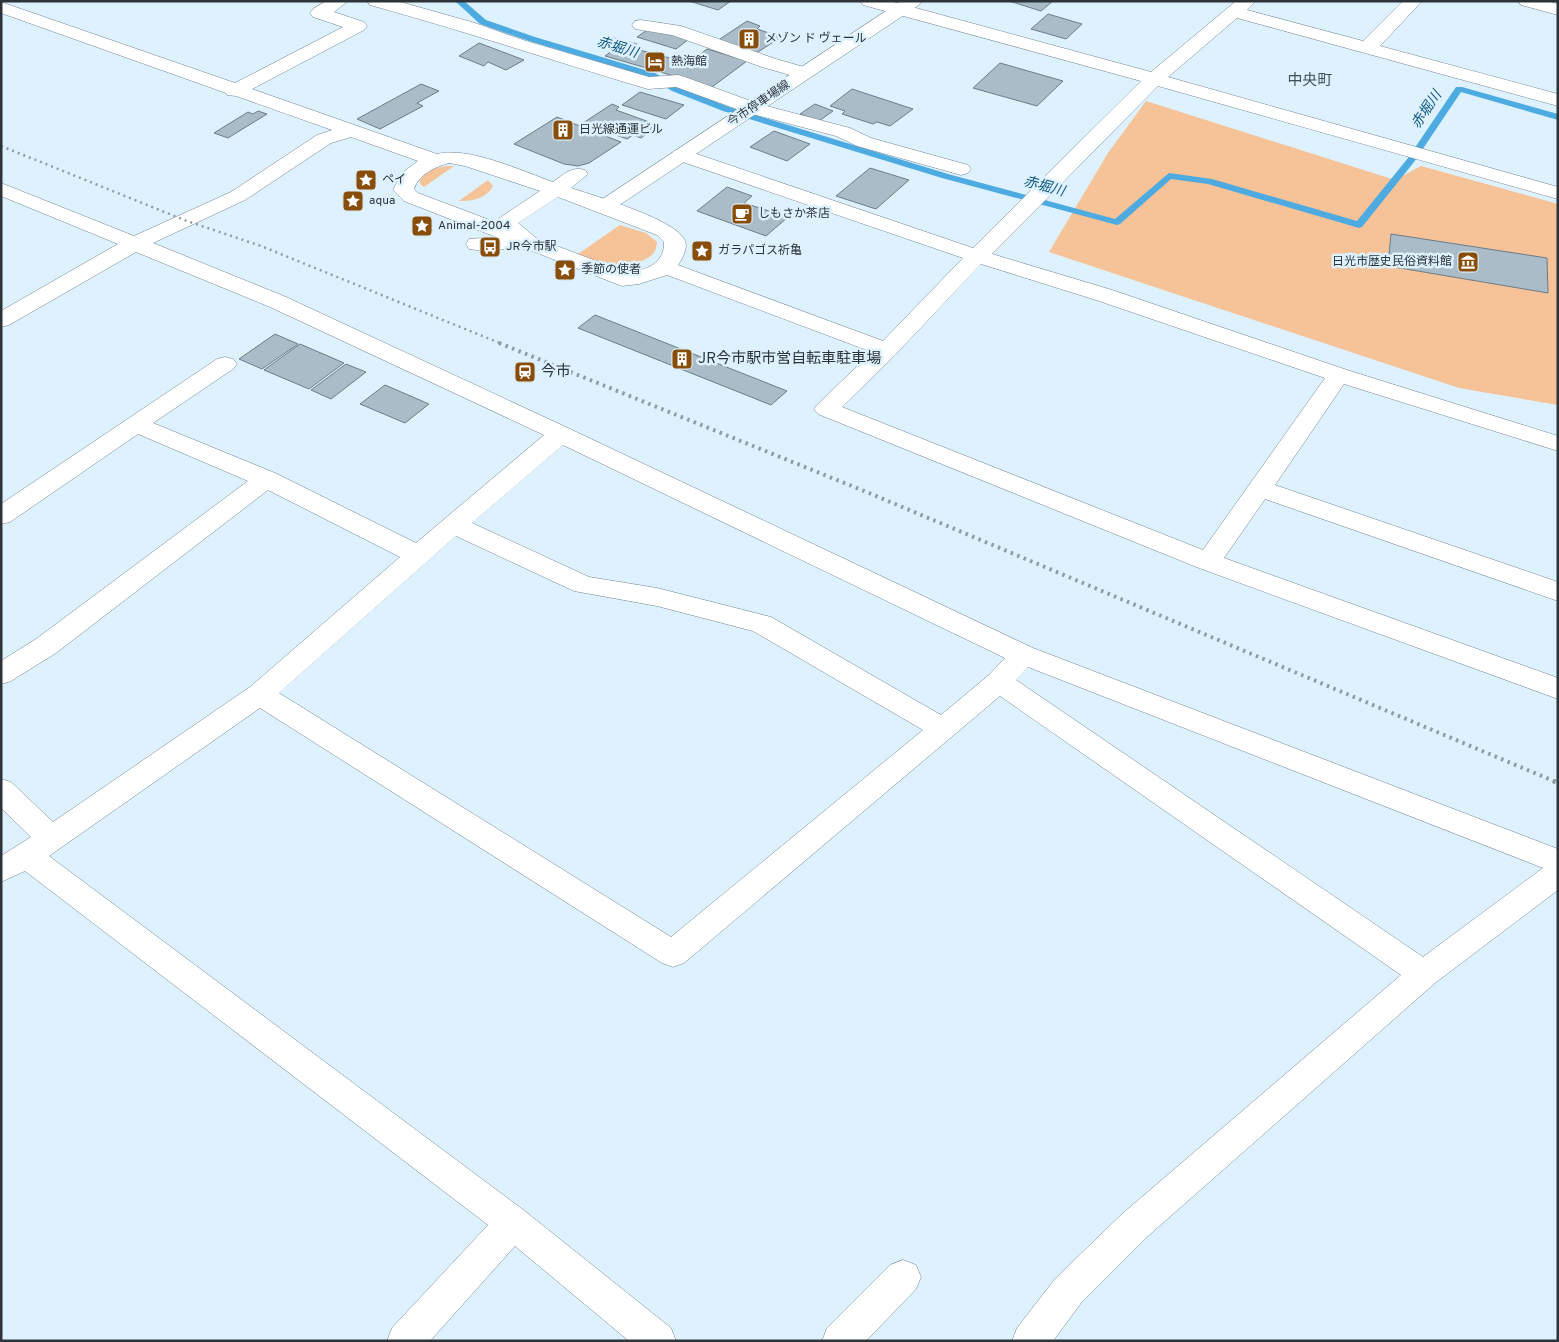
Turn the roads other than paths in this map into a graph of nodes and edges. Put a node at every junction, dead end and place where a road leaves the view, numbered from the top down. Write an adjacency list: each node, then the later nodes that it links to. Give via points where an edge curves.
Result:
1 (339, 1): 15 (street, via 319,13 358,26)
2 (376, 1): 14 (street)
3 (869, 1): 6 (street)
4 (1413, 1): 11 (street)
5 (1527, 1): 9 (street)
6 (906, 6): 12 (street, 今市停車場線); 13 (street)
7 (1241, 6): 11 (street); 13 (street)
8 (1, 7): 15 (street)
9 (1558, 10)
10 (641, 25): 12 (street, via 703,38)
11 (1368, 47): 16 (street)
12 (804, 73): 18 (street, 今市停車場線)
13 (1154, 79): 26 (street); 33 (street)
14 (649, 83): 17 (street, via 656,91); 18 (street, via 678,82)
15 (234, 91): 19 (street)
16 (1558, 100)
17 (702, 109)
18 (751, 109): 20 (street, 今市停車場線); 22 (street, via 843,132 864,142)
19 (350, 131): 21 (street); 30 (street, via 324,139 238,196)
20 (681, 155): 27 (street, 今市停車場線); 33 (street)
21 (435, 160): 25 (street, via 449,157 469,160); 29 (street, via 405,181 403,190 411,197)
22 (961, 169)
23 (578, 174): 25 (street)
24 (1, 189): 30 (street)
25 (555, 189): 27 (street); 28 (street)
26 (1558, 193)
27 (605, 206): 34 (street, via 661,228 672,236 676,243 674,256)
28 (505, 224): 29 (street); 32 (street)
29 (529, 243): 31 (street); 34 (street, via 622,278 645,277)
30 (134, 244): 35 (street); 40 (street, via 278,302)
31 (477, 244)
32 (581, 251)
33 (977, 256): 36 (street); 38 (street, via 1104,295)
34 (665, 267): 36 (street)
35 (1, 320)
36 (887, 350): 47 (street, via 826,409)
37 (225, 364): 39 (street)
38 (1339, 375): 41 (street); 43 (street)
39 (136, 425): 42 (street); 44 (street)
40 (561, 434): 45 (street); 49 (street)
41 (1558, 444)
42 (266, 479): 46 (street); 50 (street, via 46,646)
43 (1260, 488): 47 (street); 48 (street)
44 (1, 516)
45 (454, 525): 46 (street); 54 (street, via 583,585 657,596 762,624)
46 (418, 555): 53 (street)
47 (1208, 562): 52 (street)
48 (1558, 592)
49 (1023, 655): 51 (street); 57 (street)
50 (1, 674)
51 (999, 682): 54 (street); 59 (street)
52 (1558, 689)
53 (260, 694): 54 (street, via 673,954); 56 (street)
54 (942, 728)
55 (1, 790): 56 (street)
56 (27, 855): 60 (street)
57 (1558, 860)
58 (1558, 873): 59 (street)
59 (1424, 974): 65 (street, via 1135,1225 1068,1292)
60 (513, 1223): 62 (street); 63 (street)
61 (903, 1277): 64 (street)
62 (405, 1341)
63 (658, 1341)
64 (840, 1341)
65 (1030, 1341)

